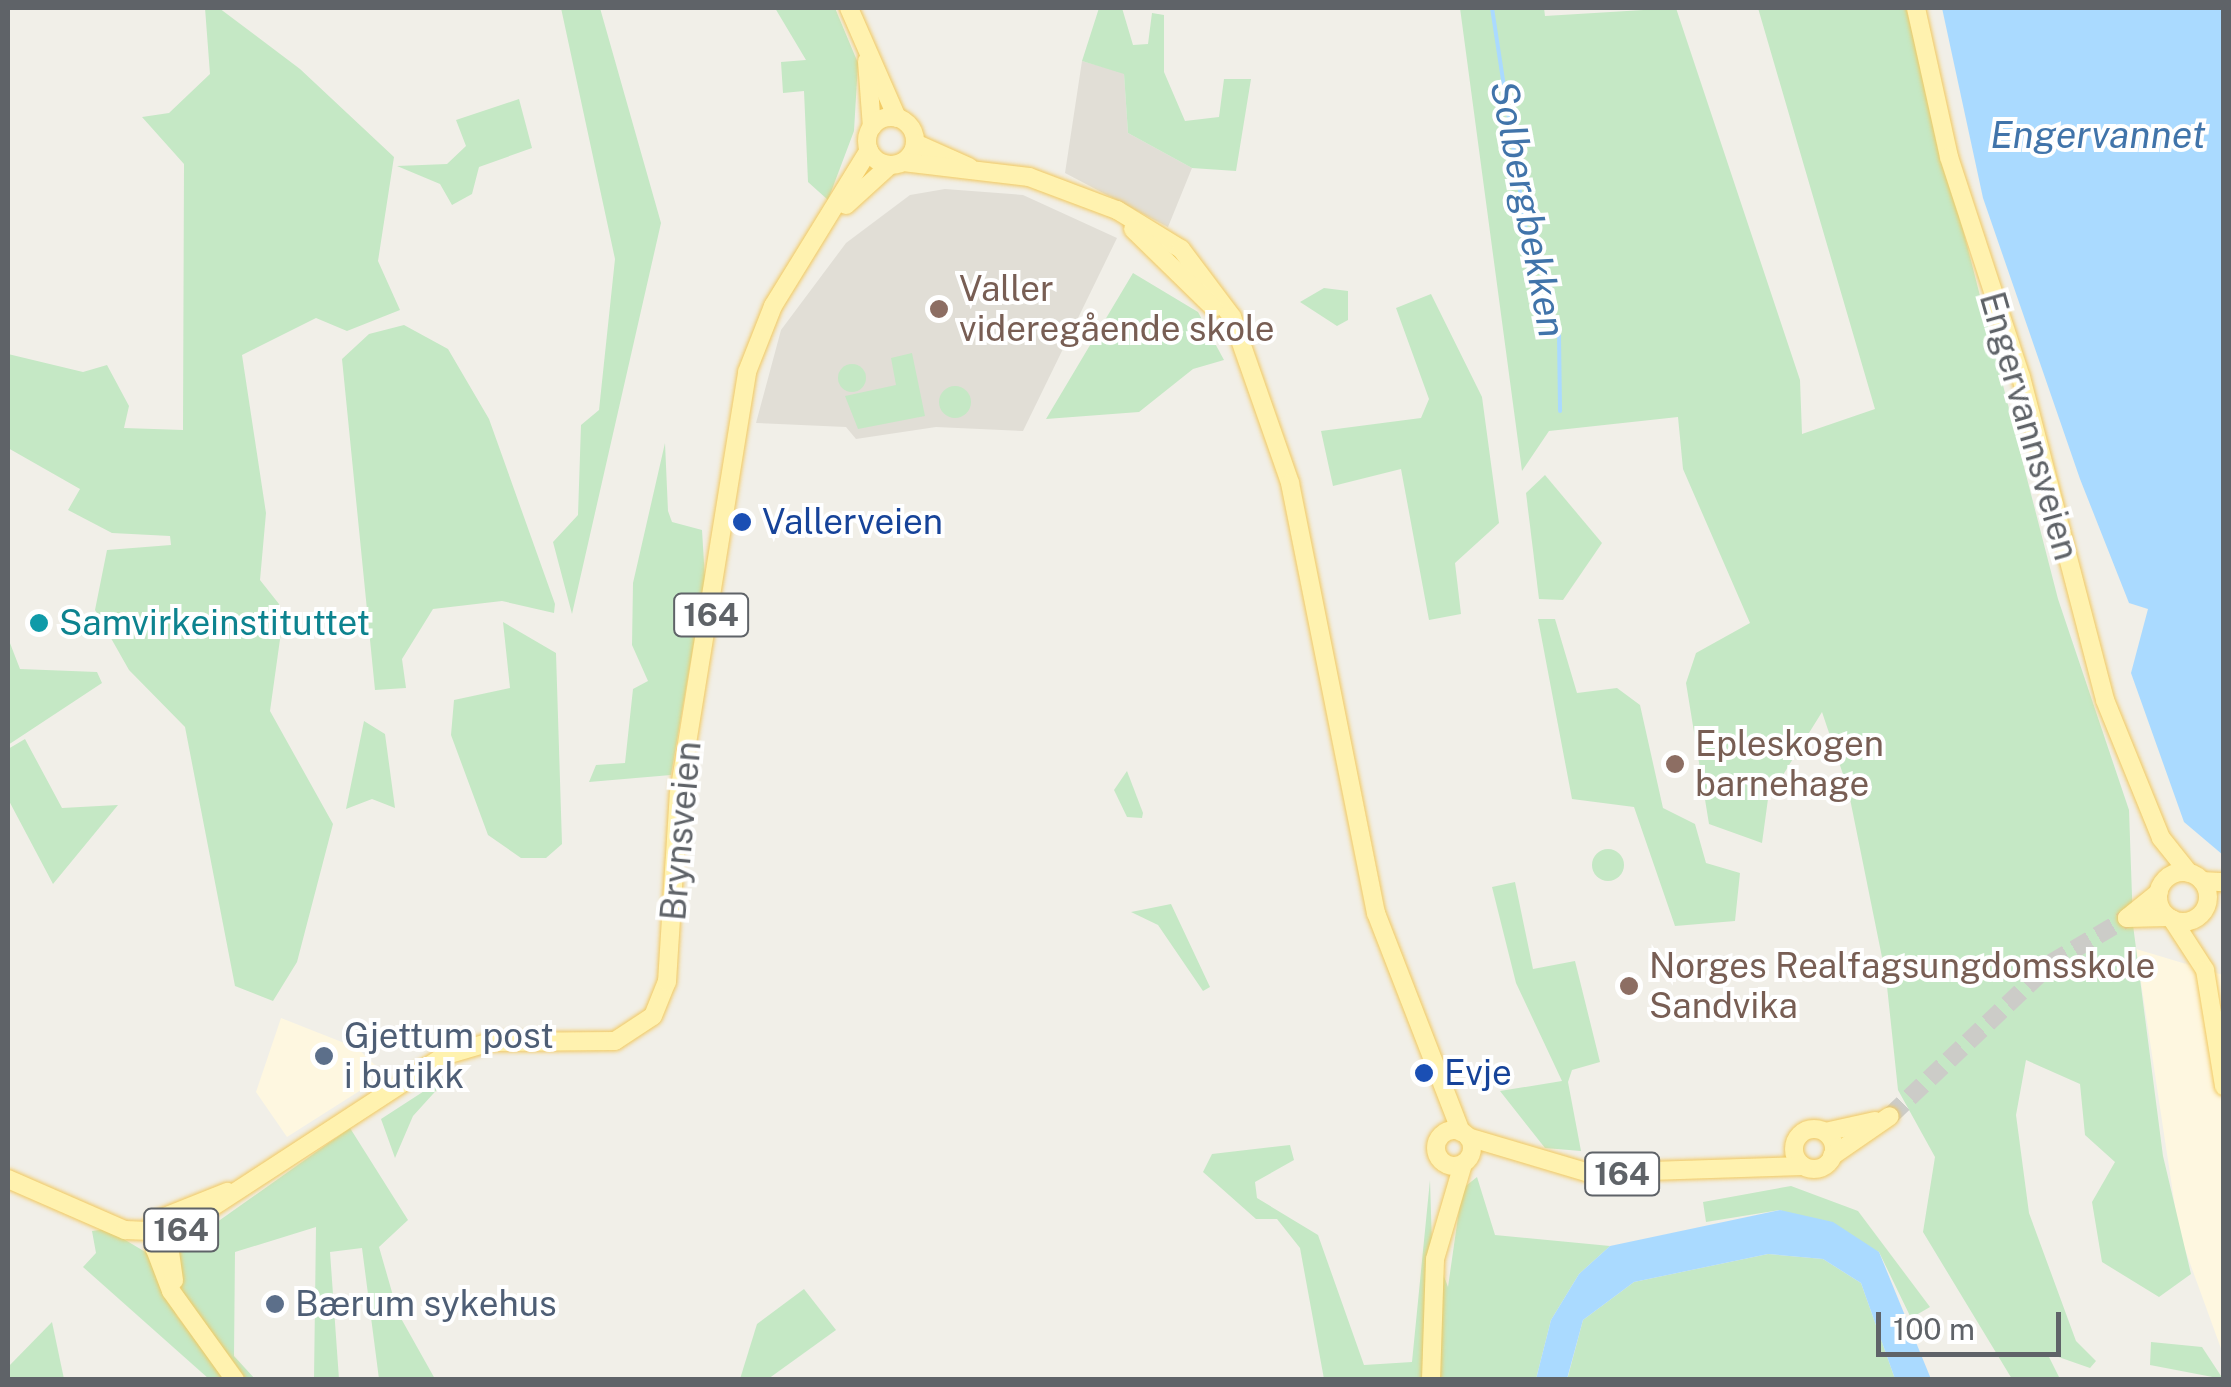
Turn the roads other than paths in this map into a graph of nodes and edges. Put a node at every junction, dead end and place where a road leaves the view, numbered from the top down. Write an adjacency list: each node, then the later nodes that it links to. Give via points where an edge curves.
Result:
1 (849, 8): 3 (main road)
2 (1916, 8): 11 (main road, Engervannsveien, via 1949,157 2021,377 2100,685)
3 (863, 35): 4 (main road); 5 (main road)
4 (897, 118): 5 (main road); 6 (main road)
5 (872, 127): 7 (main road, 164)
6 (914, 144): 8 (main road, 164); 9 (main road)
7 (869, 150): 8 (main road); 10 (main road, Brynsveien / 164)
8 (896, 163): 9 (main road); 10 (main road, Brynsveien / 164)
9 (978, 171): 18 (main road, via 1037,179 1103,206 1187,275 1246,353 1310,570 1371,896)
10 (832, 219): 31 (main road, Brynsveien / 164, via 773,306 747,372 681,780 659,1007 615,1041 491,1042 446,1055 250,1183)
11 (2161, 838): 12 (main road, Engervannsveien); 14 (main road, Engervannsveien)
12 (2196, 877): 13 (main road); 14 (main road); 15 (main road)
13 (2223, 882)
14 (2159, 891): 16 (main road); 16 (main road, via 2127,918)
15 (2211, 906): 16 (main road); 17 (main road)
16 (2170, 918): 17 (main road)
17 (2200, 954): 19 (main road)
18 (1438, 1074): 21 (main road); 22 (main road)
19 (2224, 1086)
20 (1825, 1132): 23 (main road, 164, via 1806,1130); 24 (main road); 24 (main road, 164, via 1890,1116)
21 (1465, 1134): 22 (main road); 25 (main road, 164); 27 (main road)
22 (1442, 1135): 26 (main road)
23 (1794, 1144): 28 (main road, 164); 29 (main road)
24 (1832, 1156): 29 (main road, 164, via 1820,1168)
25 (1518, 1159): 27 (main road, 164); 28 (main road, 164, via 1614,1174)
26 (1440, 1161): 27 (main road, 164); 32 (main road)
27 (1465, 1163): 32 (main road)
28 (1728, 1164): 29 (main road, 164)
29 (1803, 1166)
30 (8, 1179): 31 (main road, Brynsveien / 164, via 100,1218)
31 (164, 1229): 33 (main road, via 176,1296)
32 (1440, 1232): 34 (main road, via 1427,1322)
33 (235, 1380)
34 (1432, 1380)

